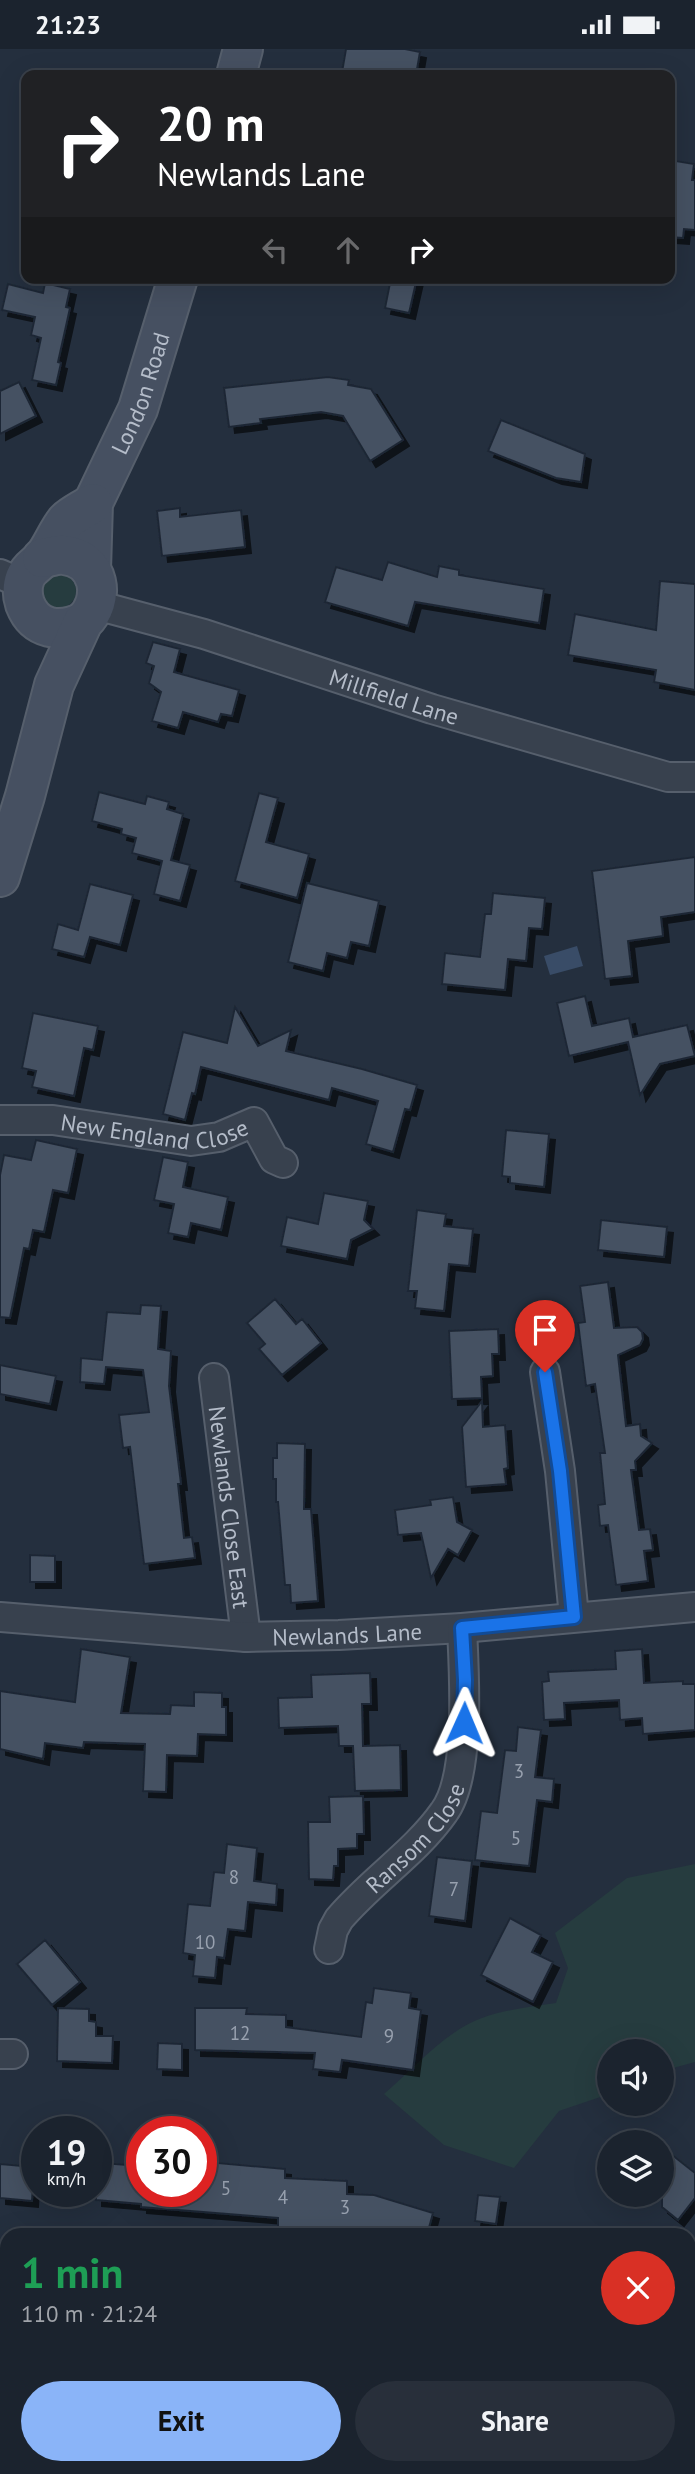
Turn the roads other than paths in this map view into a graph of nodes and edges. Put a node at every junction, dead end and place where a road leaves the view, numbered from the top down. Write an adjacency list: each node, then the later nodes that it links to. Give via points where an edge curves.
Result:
1 (243, 49): 2 (main road)
2 (237, 70)
3 (176, 284): 4 (main road, London Road, via 138,409)
4 (93, 503): 5 (main road, London Road, via 68,519); 6 (main road, London Road)
5 (22, 572): 6 (main road, via 61,554 74,557); 7 (main road, via 23,597)
6 (90, 599): 7 (main road, via 71,628 54,629); 8 (main road, London Road); 9 (street, Millfield Lane, via 432,709 667,777)
7 (39, 623): 8 (main road, via 43,663)
8 (54, 685): 10 (main road, London Road)
9 (695, 777)
10 (0, 877)
11 (0, 1120): 12 (street, New England Close, via 53,1120 191,1141 219,1137 254,1122 274,1159)
12 (283, 1163)
13 (545, 1372): 17 (street)
14 (214, 1378): 19 (street, Newlands Close East)
15 (695, 1607): 17 (street, Newlands Lane)
16 (0, 1617): 19 (street, Newlands Lane)
17 (574, 1617): 18 (street, Newlands Lane)
18 (462, 1628): 19 (street, Newlands Lane); 20 (street, Ransom Close, via 464,1723 451,1801 435,1824 339,1919)
19 (246, 1636)
20 (329, 1949)

